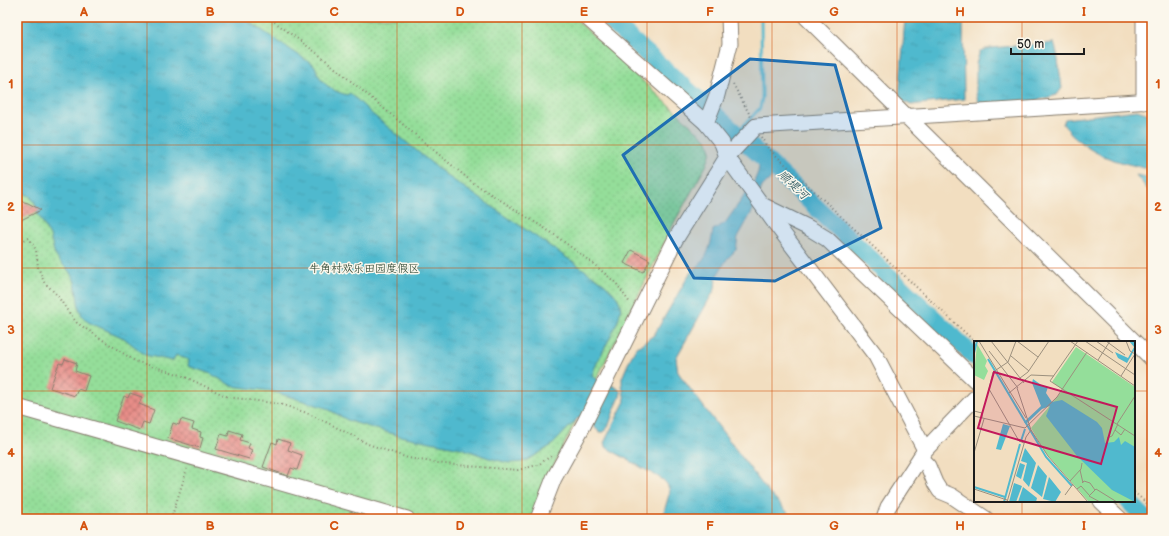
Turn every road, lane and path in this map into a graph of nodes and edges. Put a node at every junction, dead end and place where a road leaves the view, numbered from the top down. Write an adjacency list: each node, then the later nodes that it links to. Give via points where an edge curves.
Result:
1 (268, 17): 14 (path, via 328,61 472,182 592,262 616,283)
2 (586, 17): 10 (street)
3 (729, 17): 6 (street, via 730,44)
4 (806, 17): 8 (street)
5 (1144, 17): 7 (street)
6 (723, 70): 9 (path); 10 (street, via 717,95)
7 (1148, 101): 8 (street)
8 (907, 117): 9 (street); 16 (street)
9 (752, 120): 11 (street); 15 (path, via 768,148)
10 (706, 122): 11 (street)
11 (730, 153): 12 (street); 14 (street, via 675,240)
12 (761, 204): 19 (street, via 827,239); 23 (street, via 876,356)
13 (17, 243): 22 (path, via 29,238 36,250 44,282 77,323 135,361 180,374 228,397 280,404 307,413 368,444 408,458 444,464 518,470 538,465)
14 (637, 316): 31 (street, via 584,424 554,478)
15 (974, 341)
16 (1134, 341)
17 (1135, 342): 18 (street)
18 (1152, 359)
19 (974, 379)
20 (974, 399): 23 (street)
21 (17, 407): 24 (street)
22 (556, 453)
23 (923, 454): 28 (street, via 888,507); 32 (street, via 940,491)
24 (191, 457): 29 (path); 30 (street)
25 (1135, 493): 27 (path)
26 (1102, 502): 33 (street)
27 (1152, 508)
28 (885, 518)
29 (171, 519)
30 (407, 519)
31 (538, 519)
32 (986, 519)
33 (1120, 519)

